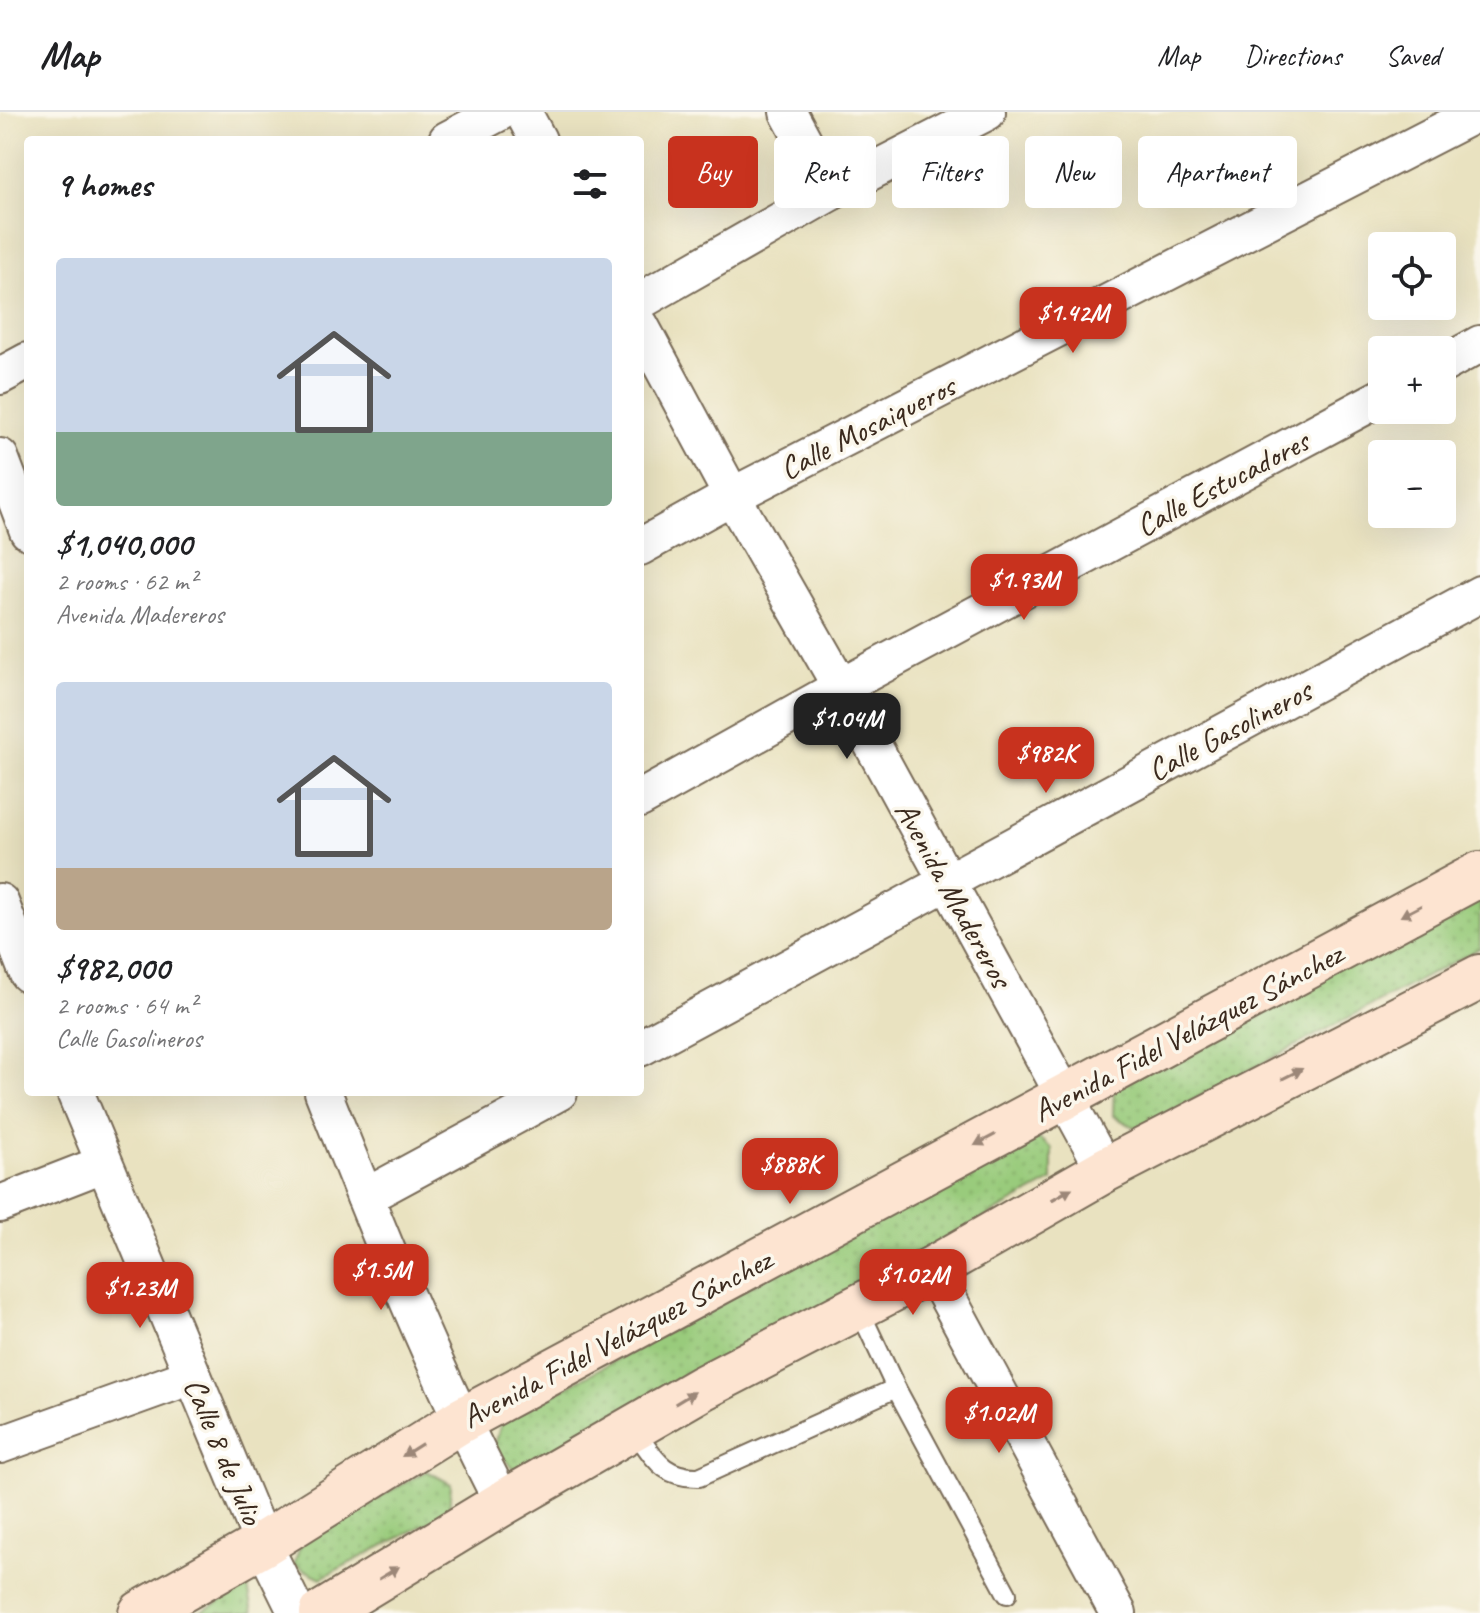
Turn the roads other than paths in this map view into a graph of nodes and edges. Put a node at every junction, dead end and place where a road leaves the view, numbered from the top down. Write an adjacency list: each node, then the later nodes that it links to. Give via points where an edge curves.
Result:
1 (500, 112): 6 (street)
2 (523, 112): 7 (street)
3 (788, 112): 8 (street)
4 (987, 112): 9 (street)
5 (1479, 112): 19 (street, Calle Mosaiqueros)
6 (455, 136)
7 (536, 136)
8 (801, 136)
9 (876, 169)
10 (803, 208): 11 (street)
11 (644, 299)
12 (644, 332): 19 (street, Avenida Madereros)
13 (1480, 344): 14 (street)
14 (1456, 357)
15 (24, 363): 16 (street)
16 (0, 376)
17 (1368, 405): 23 (street, Calle Estucadores)
18 (0, 457): 20 (street)
19 (732, 496): 21 (street, Calle Mosaiqueros); 23 (street, Avenida Madereros)
20 (24, 520)
21 (644, 545)
22 (1480, 594): 26 (street, Calle Gasolineros)
23 (841, 687): 24 (street, Calle Estucadores); 26 (street, Avenida Madereros)
24 (644, 797)
25 (1480, 874): 34 (main road, Avenida Fidel Velázquez Sánchez, one-way to 34)
26 (948, 882): 30 (street, Calle Gasolineros); 34 (street, Avenida Madereros)
27 (0, 902): 28 (street)
28 (18, 971)
29 (1480, 977): 36 (main road, one-way to 29)
30 (644, 1046)
31 (77, 1096): 35 (street, Calle 8 de Julio)
32 (325, 1096): 37 (street)
33 (552, 1096): 37 (street)
34 (1065, 1098): 36 (street, Avenida Madereros); 43 (main road, Avenida Fidel Velázquez Sánchez, one-way to 43)
35 (103, 1164): 38 (street); 41 (street, Calle 8 de Julio)
36 (1105, 1170): 39 (main road, one-way to 36)
37 (365, 1197): 43 (street)
38 (0, 1204)
39 (932, 1269): 40 (main road); 52 (street)
40 (858, 1307): 42 (lane); 44 (main road, one-way to 40)
41 (192, 1376): 45 (street); 47 (street, Calle 8 de Julio)
42 (896, 1388): 44 (lane, via 699,1477 672,1474); 48 (lane)
43 (460, 1421): 46 (street); 47 (main road, Avenida Fidel Velázquez Sánchez, one-way to 47)
44 (633, 1429): 46 (main road)
45 (0, 1445)
46 (503, 1503): 51 (main road, one-way to 46)
47 (263, 1544): 49 (main road, Avenida Fidel Velázquez Sánchez); 50 (street, Calle 8 de Julio)
48 (1007, 1594)
49 (141, 1613)
50 (297, 1613)
51 (322, 1613)
52 (1118, 1613)

